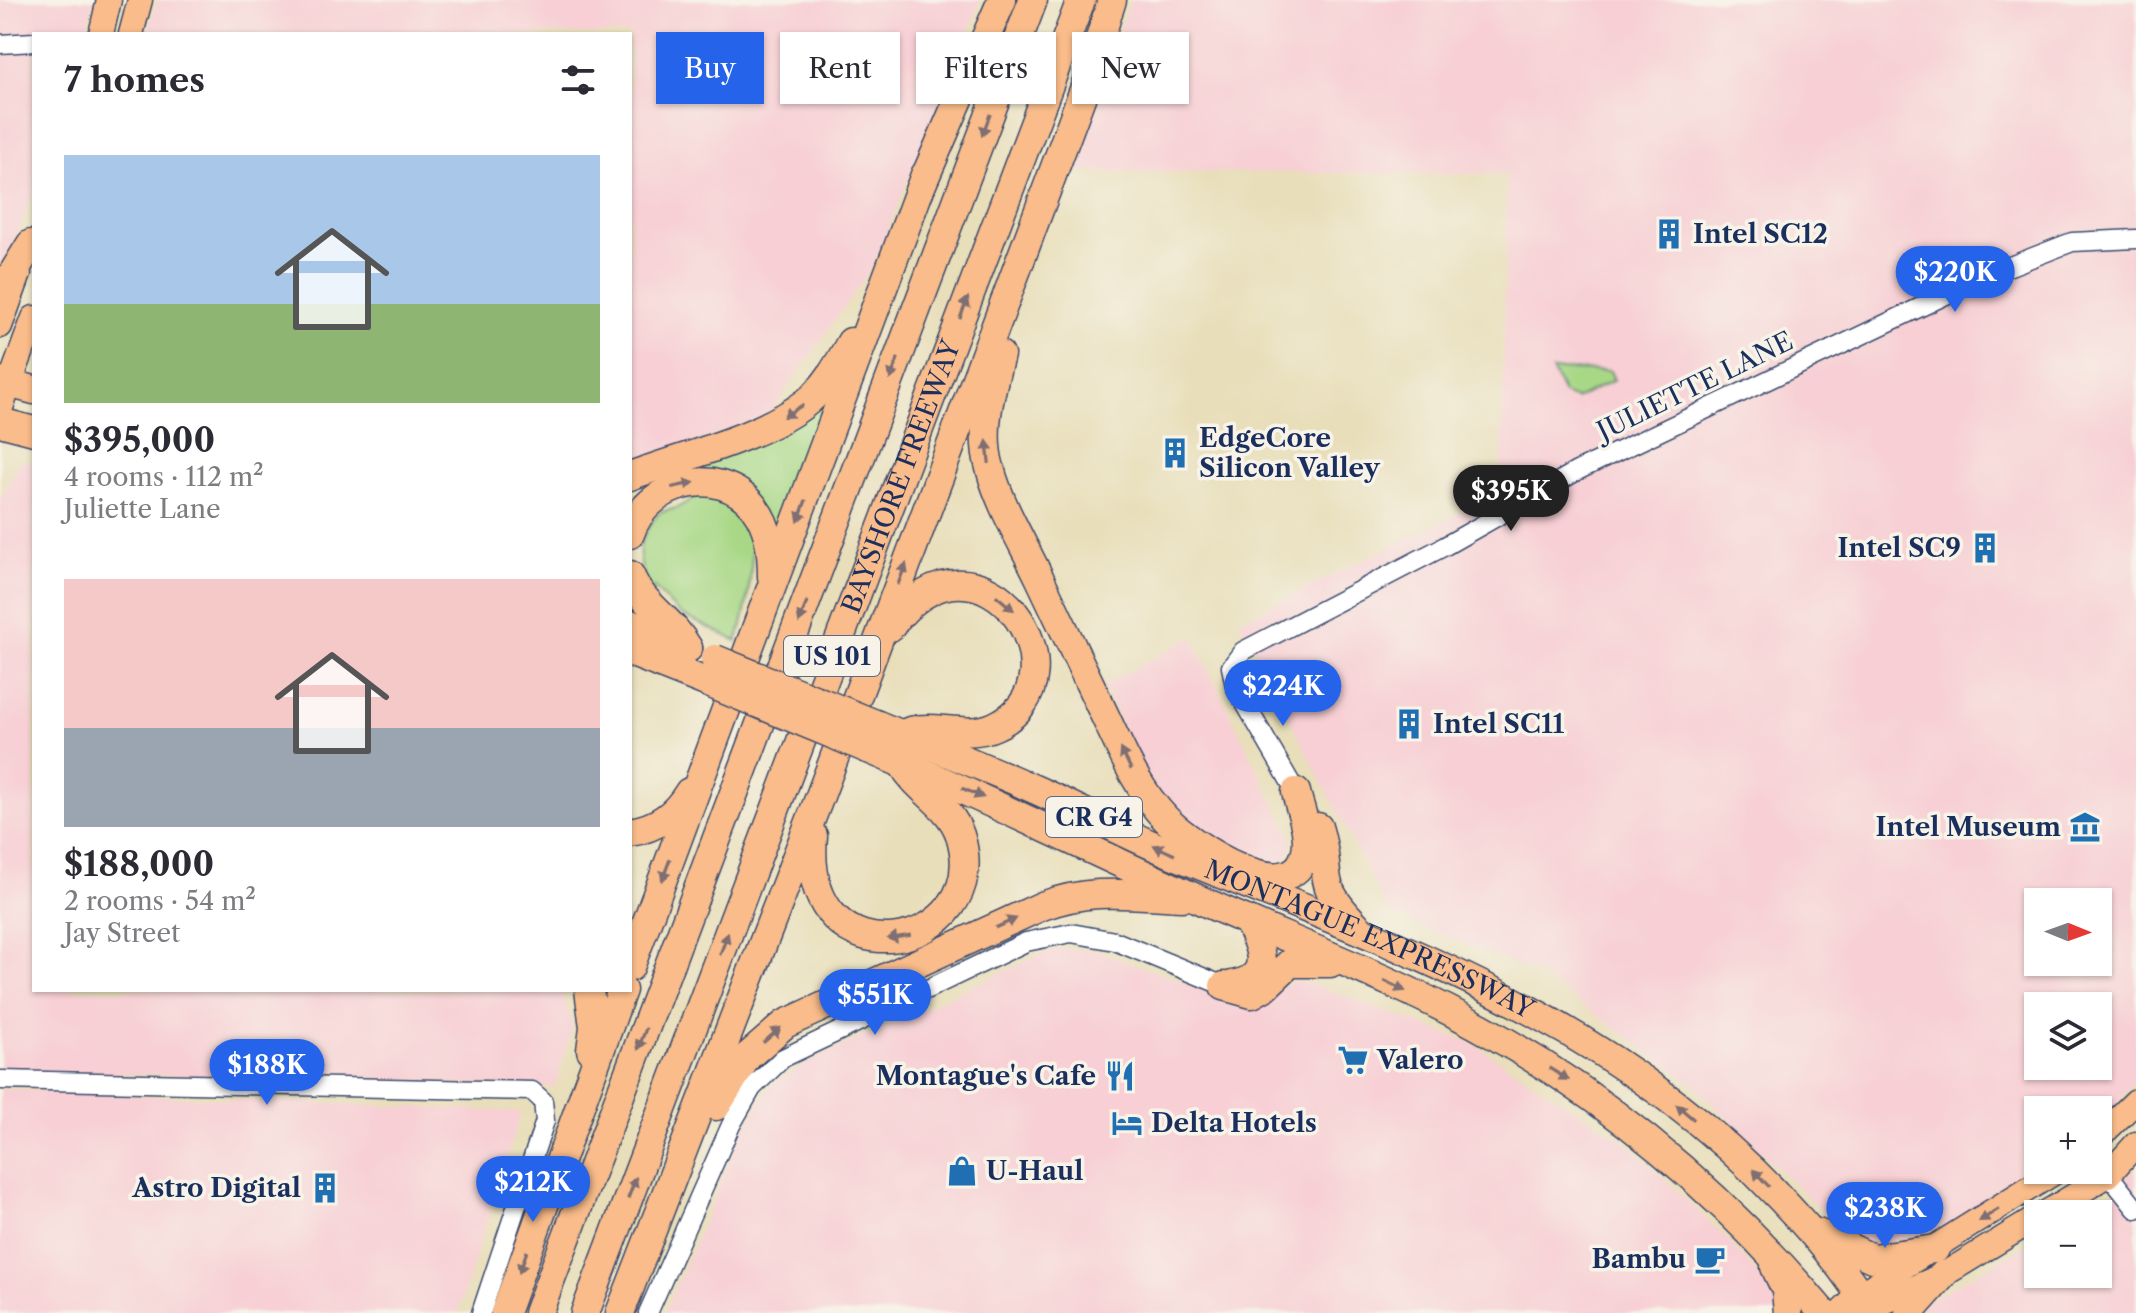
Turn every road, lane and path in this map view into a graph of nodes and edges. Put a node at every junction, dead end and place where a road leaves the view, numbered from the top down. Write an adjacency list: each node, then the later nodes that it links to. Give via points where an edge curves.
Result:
1 (109, 0): 7 (main road)
2 (140, 0): 8 (main road)
3 (1002, 0): 14 (highway)
4 (1033, 0): 68 (highway, BAYSHORE FREEWAY / US 101, one-way to 68)
5 (1081, 0): 69 (highway, BAYSHORE FREEWAY / US 101, one-way to 5)
6 (1112, 0): 9 (highway)
7 (101, 32)
8 (132, 32)
9 (1102, 32)
10 (32, 42): 11 (street)
11 (0, 44)
12 (1079, 104): 29 (highway, one-way to 12)
13 (1082, 104): 39 (highway, one-way to 13, via 1197,844 1169,823 1146,795 990,469 986,433 993,383)
14 (925, 175): 24 (highway, one-way to 24, via 853,339 808,402 771,424); 27 (highway, one-way to 27)
15 (32, 239): 17 (highway); 19 (main road)
16 (2136, 239): 36 (street, JULIETTE LANE, via 2072,242 1992,273 1577,471 1243,651 1231,667 1235,686)
17 (0, 294)
18 (32, 325): 20 (main road)
19 (0, 326)
20 (15, 385): 21 (main road)
21 (0, 410)
22 (0, 422): 23 (highway)
23 (32, 430)
24 (632, 475)
25 (632, 530): 27 (highway, one-way to 27, via 641,511 676,485 710,483 730,489 753,506 763,522 772,556)
26 (632, 579): 31 (highway, via 643,598 677,627)
27 (772, 594): 35 (highway)
28 (632, 625): 31 (highway, CR G4)
29 (875, 647): 33 (highway, one-way to 33, via 916,598 953,584 983,588 1008,602 1031,643 1033,677 1026,696 1005,720 981,731 921,728); 37 (highway)
30 (632, 652): 31 (highway, CR G4)
31 (679, 658): 32 (highway); 33 (highway, MONTAGUE EXPRESSWAY / CR G4, bridge)
32 (632, 672)
33 (882, 736): 34 (highway, MONTAGUE EXPRESSWAY / CR G4); 41 (highway, MONTAGUE EXPRESSWAY / CR G4, one-way to 33, via 1178,857 1034,789)
34 (901, 762): 37 (highway, one-way to 37, via 914,784 948,812 964,855 962,881 950,907 918,933 887,939 868,936 828,912 818,898 811,857); 40 (highway, MONTAGUE EXPRESSWAY / CR G4, one-way to 40)
35 (702, 771): 38 (highway, via 669,817); 44 (highway, one-way to 44)
36 (1296, 792): 39 (highway, via 1306,852 1293,873); 43 (highway, via 1316,820 1328,894)
37 (820, 796): 64 (highway)
38 (632, 832)
39 (1261, 876): 41 (highway)
40 (1195, 897): 42 (highway, MONTAGUE EXPRESSWAY / CR G4); 64 (highway, one-way to 40, via 658,1240 721,1093 747,1057 785,1024 1066,897 1115,891)
41 (1288, 901): 43 (highway, MONTAGUE EXPRESSWAY / CR G4)
42 (1247, 920): 45 (highway, MONTAGUE EXPRESSWAY / CR G4); 46 (highway, via 1261,950 1261,965 1248,981)
43 (1359, 929): 61 (highway, MONTAGUE EXPRESSWAY / CR G4, one-way to 43, via 1748,1164 1606,1053 1514,999)
44 (632, 962)
45 (1353, 966): 46 (highway, via 1297,961 1252,994); 62 (highway, MONTAGUE EXPRESSWAY / CR G4, one-way to 62, via 1492,1034 1578,1086 1705,1187)
46 (1224, 986): 71 (street, via 1115,941 1071,933 1026,942 783,1058 752,1088 731,1125)
47 (589, 992): 51 (highway, via 594,1027)
48 (621, 992): 51 (highway)
49 (0, 1080): 66 (street, via 532,1091 543,1101 545,1121)
50 (2136, 1101): 52 (main road)
51 (577, 1110): 67 (highway, one-way to 67)
52 (2112, 1124)
53 (2136, 1144): 54 (main road)
54 (2112, 1161)
55 (2112, 1179): 59 (street)
56 (2040, 1184): 63 (main road, one-way to 63)
57 (2082, 1184): 58 (main road)
58 (2062, 1200)
59 (2136, 1209)
60 (2024, 1223): 63 (main road)
61 (1807, 1227): 63 (highway, via 1872,1258); 65 (highway, MONTAGUE EXPRESSWAY / CR G4)
62 (1768, 1252): 72 (highway, via 1786,1290); 73 (highway, MONTAGUE EXPRESSWAY / CR G4)
63 (1939, 1262): 65 (main road); 74 (highway)
64 (641, 1265): 70 (highway)
65 (1860, 1309)
66 (481, 1313)
67 (505, 1313)
68 (538, 1313)
69 (585, 1313)
70 (620, 1313)
71 (648, 1313)
72 (1788, 1313)
73 (1823, 1313)
74 (1909, 1313)

